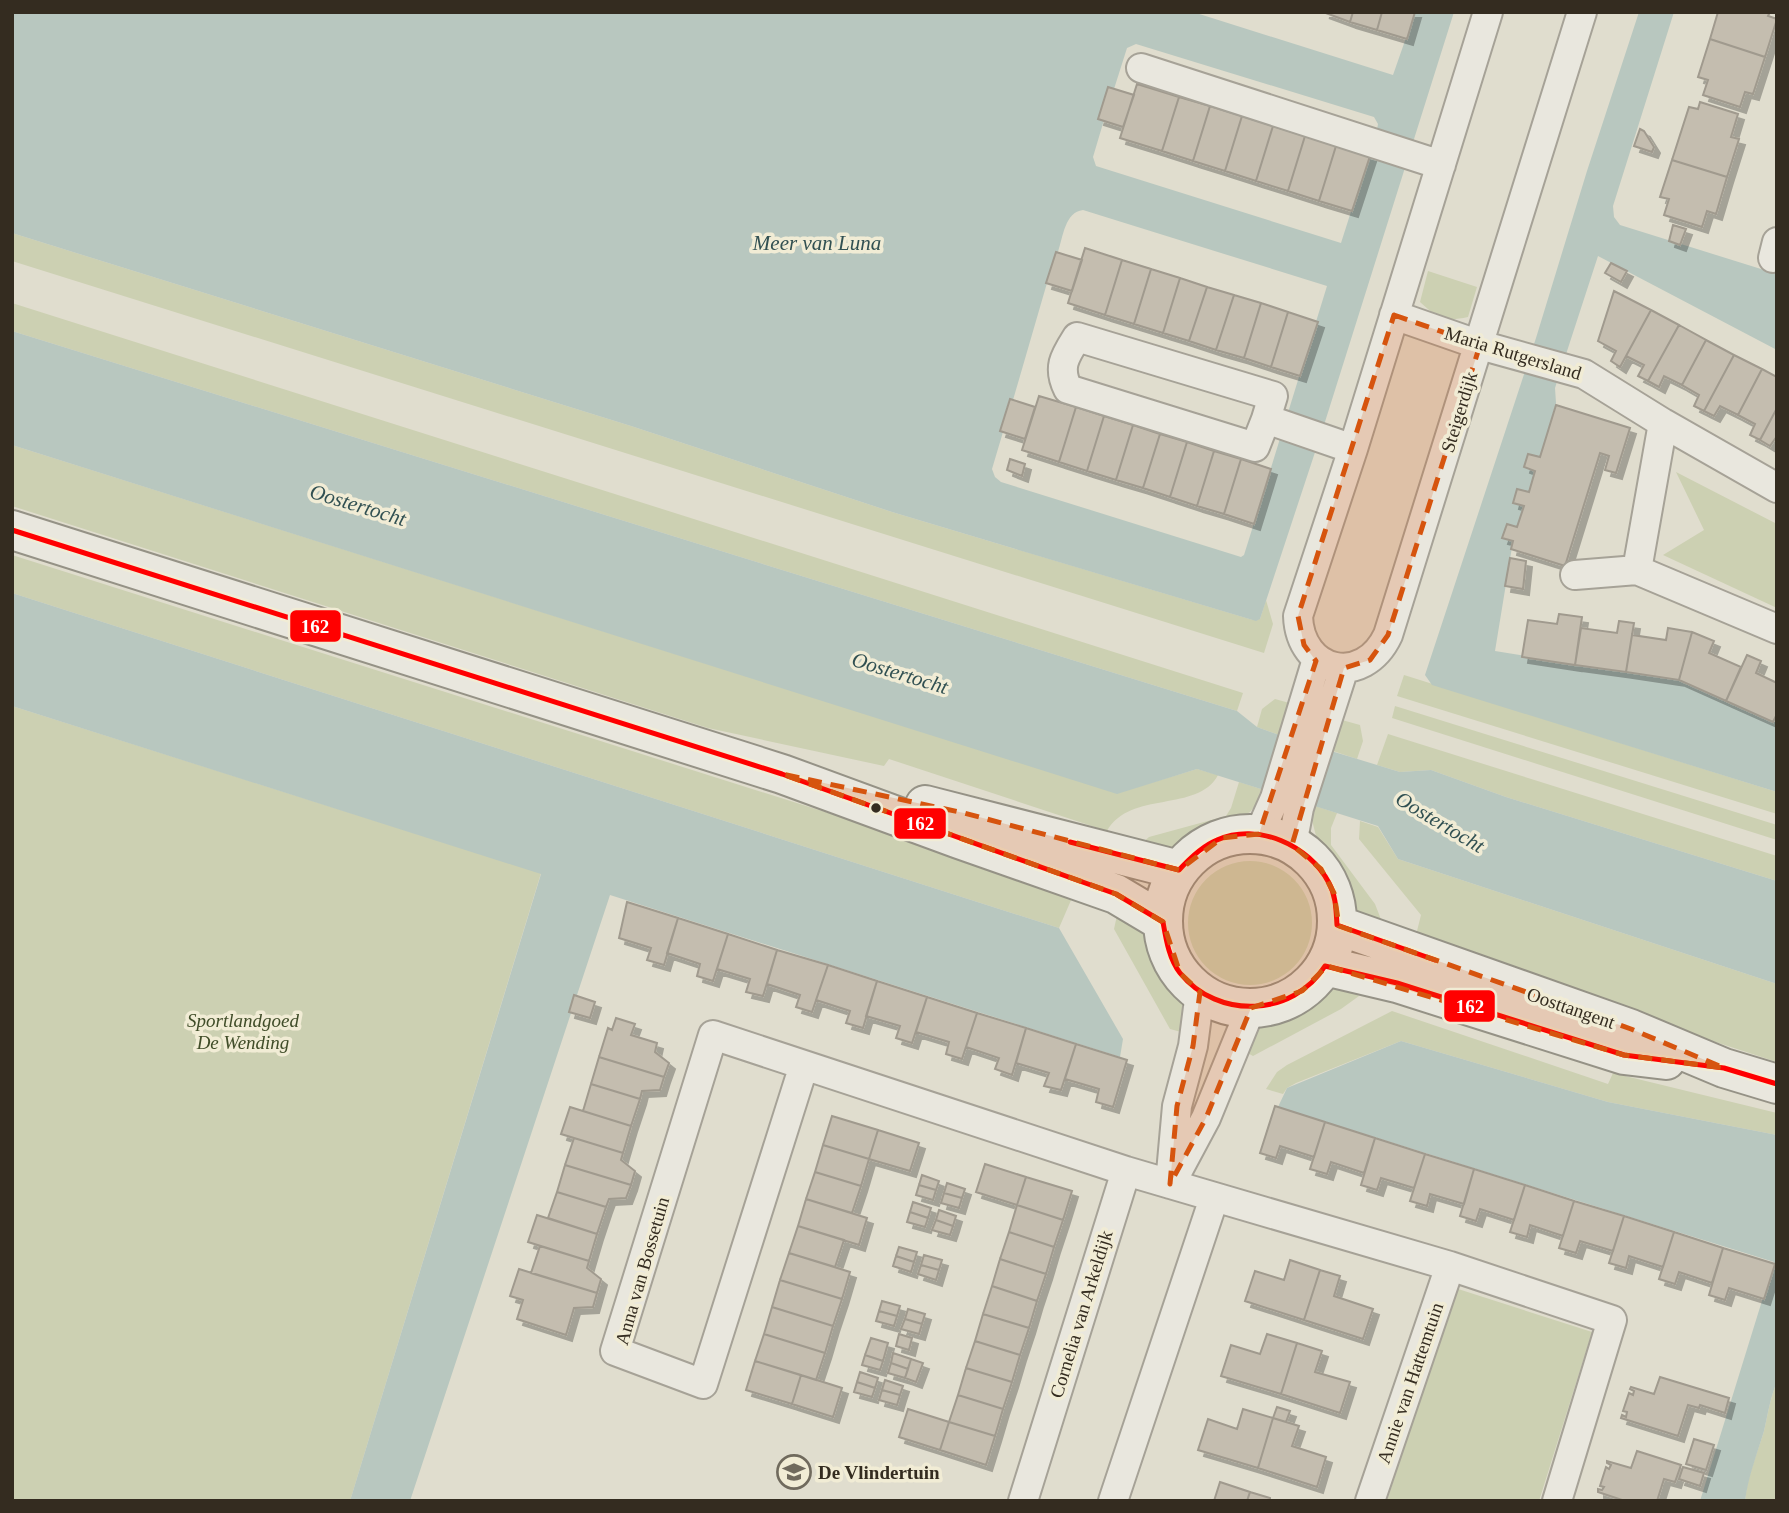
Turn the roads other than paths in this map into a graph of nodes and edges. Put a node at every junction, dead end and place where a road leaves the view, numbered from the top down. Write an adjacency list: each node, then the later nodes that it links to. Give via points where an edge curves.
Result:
1 (1488, 12): 4 (street)
2 (1581, 12): 6 (street, Steigerdijk)
3 (1141, 68): 4 (street)
4 (1441, 165): 5 (street)
5 (1394, 315): 6 (street, Maria Rutgersland); 9 (street)
6 (1480, 345): 8 (street, Maria Rutgersland, via 1584,373); 16 (street, Steigerdijk, via 1388,635 1370,660)
7 (1266, 419): 7 (street, via 1255,447 1068,389 1063,377 1064,356 1077,337 1273,396); 9 (street)
8 (1663, 424): 10 (street, Maria Rutgersland); 12 (street)
9 (1353, 449): 15 (street, via 1298,616 1304,645)
10 (1777, 488)
11 (12, 530): 18 (main road)
12 (1637, 570): 13 (street); 14 (street)
13 (1575, 575)
14 (1777, 629)
15 (1317, 659): 16 (street); 17 (street)
16 (1344, 668): 17 (street)
17 (1307, 738): 19 (street)
18 (782, 774): 20 (main road, via 964,813); 21 (main road, via 1116,894)
19 (1275, 840): 20 (main road, via 1250,833 1222,838 1198,850); 22 (main road, via 1301,850 1321,869 1334,894)
20 (1179, 870): 21 (main road, via 1167,895)
21 (1163, 922): 24 (main road, via 1180,973)
22 (1337, 925): 23 (main road, via 1334,948); 27 (main road, Oosttangent, via 1631,1029)
23 (1325, 966): 25 (main road, via 1302,992 1278,1004); 27 (main road, Oosttangent, via 1624,1055)
24 (1200, 992): 25 (main road, via 1224,1004); 30 (street, via 1193,1046 1177,1106)
25 (1251, 1008): 30 (street, via 1206,1118)
26 (804, 1065): 26 (street, Anna van Bossetuin, via 703,1384 615,1351 713,1035); 29 (street, Anna van Bossetuin)
27 (1724, 1068): 28 (main road, Oosttangent)
28 (1777, 1084)
29 (1126, 1171): 30 (street); 33 (street, Cornelia van Arkeldijk)
30 (1170, 1184): 31 (street)
31 (1214, 1198): 32 (street); 34 (street)
32 (1450, 1266): 35 (street, Annie van Hattemtuin); 36 (street, via 1612,1320)
33 (1023, 1501)
34 (1113, 1501)
35 (1370, 1501)
36 (1557, 1501)

